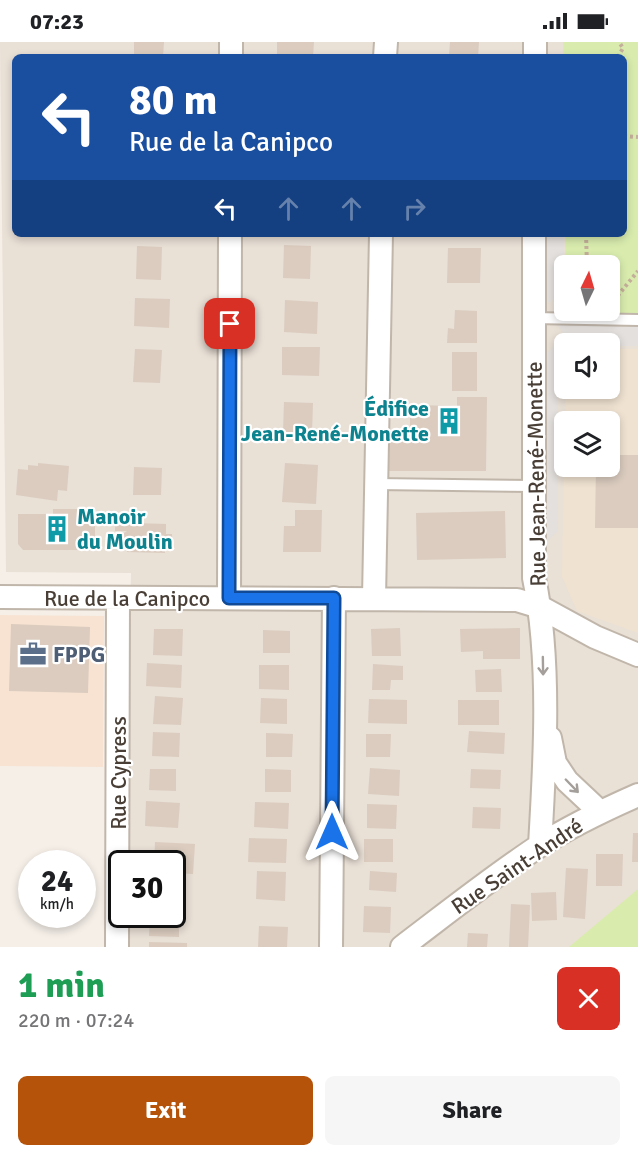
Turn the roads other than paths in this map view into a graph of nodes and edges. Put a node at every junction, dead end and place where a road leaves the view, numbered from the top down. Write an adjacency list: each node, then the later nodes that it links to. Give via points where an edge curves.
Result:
1 (230, 237): 10 (street)
2 (381, 237): 6 (street)
3 (534, 237): 4 (street, Rue Jean-René-Monette)
4 (533, 318): 5 (lane); 7 (street, Rue Jean-René-Monette)
5 (638, 320)
6 (376, 484): 7 (lane); 12 (street)
7 (534, 486): 13 (street, Rue Jean-René-Monette, via 534,578)
8 (0, 597): 9 (street, Rue de la Canipco)
9 (118, 598): 10 (street, Rue de la Canipco); 19 (street, Rue Cypress)
10 (229, 598): 11 (street, Rue de la Canipco)
11 (334, 598): 12 (street, Rue de la Canipco); 20 (street)
12 (374, 598): 13 (street, Rue de la Canipco, via 517,600)
13 (540, 608): 14 (street, Rue de la Canipco); 15 (street, Rue Jean-René-Monette, one-way to 15)
14 (638, 655)
15 (544, 713): 17 (street, Rue Jean-René-Monette, one-way to 17, via 555,763 567,781); 18 (street, Rue Jean-René-Monette)
16 (638, 795): 17 (street, Rue Saint-André)
17 (600, 812): 18 (street, Rue Saint-André)
18 (540, 846): 21 (street, Rue Saint-André)
19 (117, 947)
20 (331, 947)
21 (402, 947)

